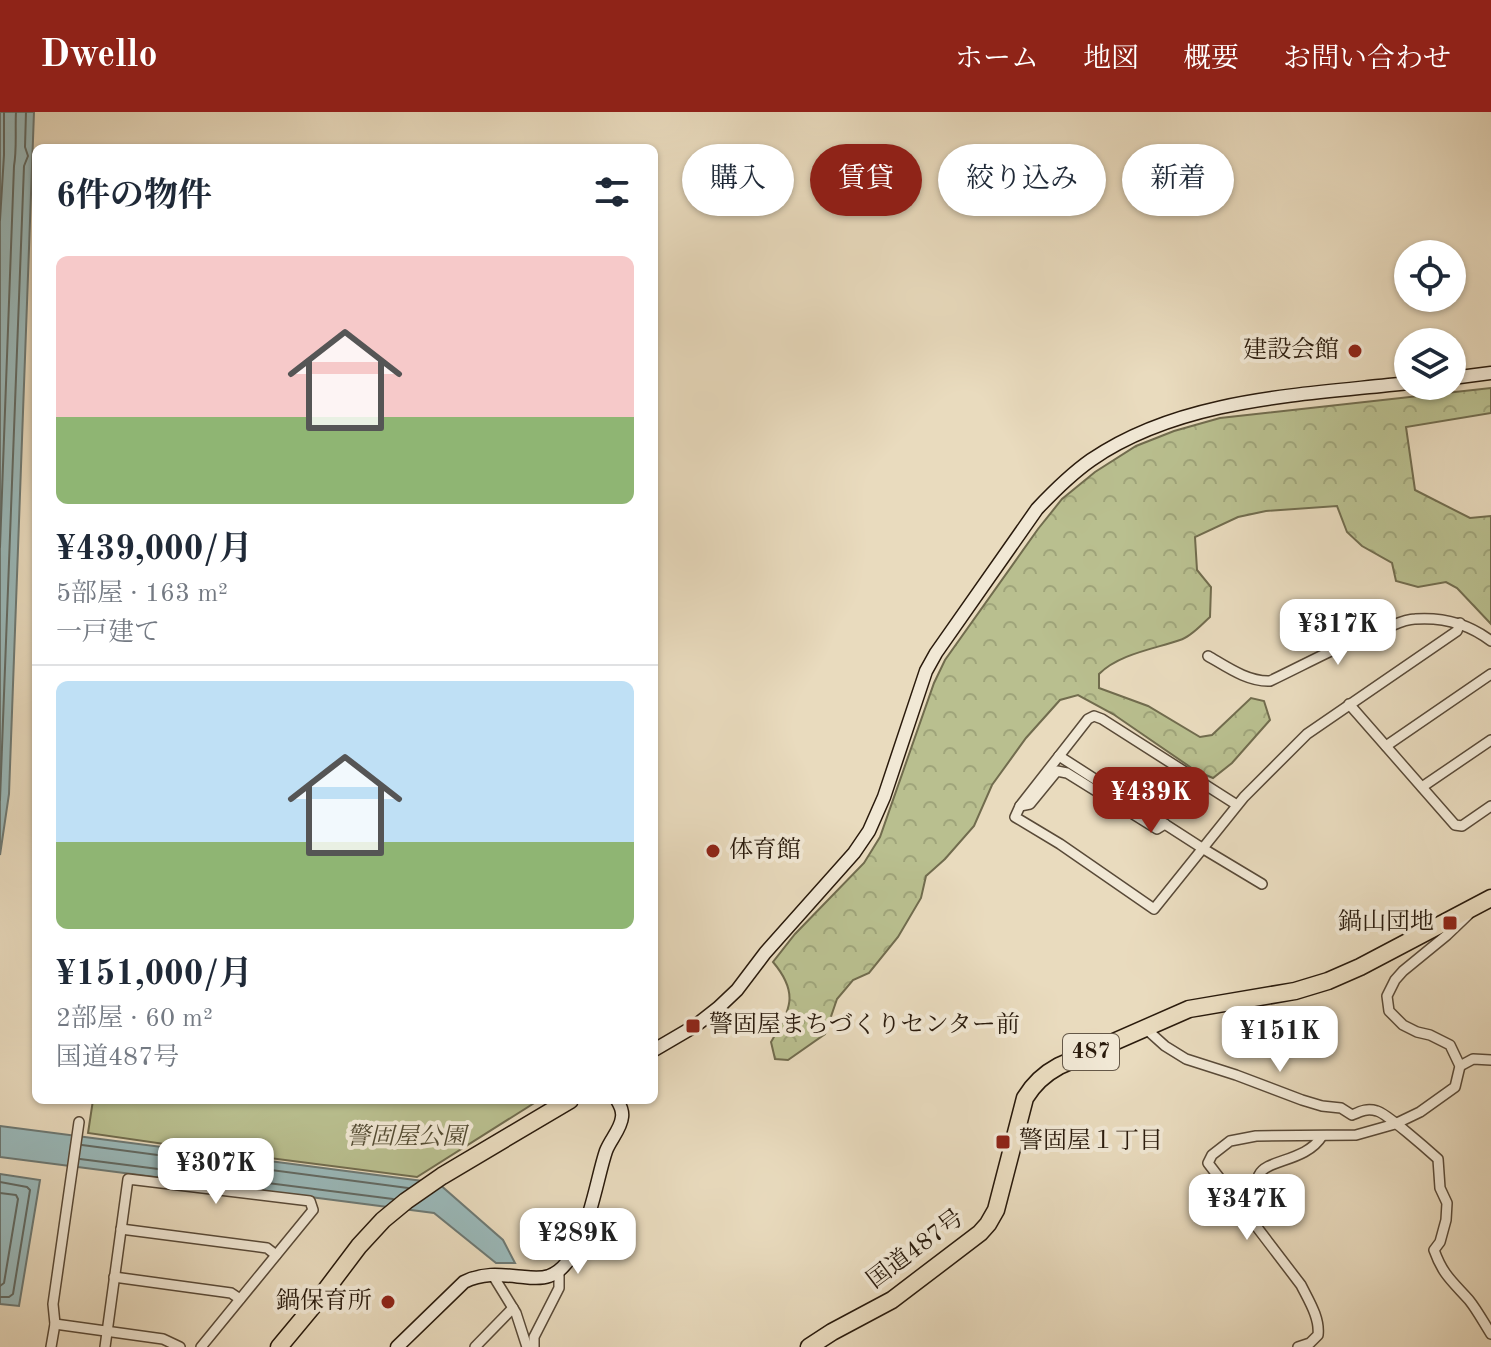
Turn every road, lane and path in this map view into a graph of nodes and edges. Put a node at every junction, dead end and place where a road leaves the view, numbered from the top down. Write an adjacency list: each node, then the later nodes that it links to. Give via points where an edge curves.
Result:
1 (1491, 373): 2 (street)
2 (1466, 376)
3 (1394, 385): 21 (street, via 1218,407 1171,420 1091,460 1057,488 936,653 884,797 854,853 727,999)
4 (1460, 623): 5 (street); 6 (street, via 1412,619 1369,633 1270,681 1258,682); 8 (street, via 1457,631)
5 (1491, 641)
6 (1208, 656)
7 (1491, 674): 10 (street)
8 (1349, 704): 10 (street); 13 (street, via 1307,734)
9 (1491, 740): 12 (street)
10 (1386, 746): 12 (street)
11 (1059, 756): 13 (street, via 1094,716); 14 (street); 16 (street)
12 (1422, 787): 15 (street, via 1455,825 1462,826)
13 (1237, 805): 17 (street)
14 (1020, 806): 16 (street, via 1030,804 1057,771 1157,829); 17 (street, via 1015,817 1154,909)
15 (1491, 806)
16 (1165, 824): 17 (street)
17 (1202, 848): 18 (street)
18 (1262, 884)
19 (1485, 901): 20 (highway, 国道487号 / 487, via 1328,981 1189,1009); 23 (street, via 1403,971 1387,996 1389,1011 1398,1021 1450,1045)
20 (1145, 1028): 26 (street, via 1186,1059 1352,1115 1364,1109 1379,1111); 49 (highway, 国道487号 / 487, via 1044,1074 1025,1098 988,1224 892,1300)
21 (658, 1048)
22 (1491, 1060): 23 (street, via 1473,1059)
23 (1460, 1066): 26 (street, via 1455,1087)
24 (563, 1104): 45 (highway, via 442,1176 383,1220)
25 (619, 1104): 32 (street, via 623,1119 607,1149 589,1216)
26 (1395, 1124): 28 (street, via 1356,1135); 39 (street, via 1438,1159 1447,1203 1434,1250 1441,1268)
27 (78, 1127): 37 (street, via 53,1304)
28 (1322, 1136): 29 (street, via 1312,1149 1262,1170); 50 (street, via 1230,1141 1208,1163 1312,1307 1318,1335)
29 (1254, 1193)
30 (121, 1229): 31 (street, via 267,1248); 31 (street, via 128,1179 310,1201 313,1210); 34 (street)
31 (276, 1255): 35 (street)
32 (559, 1271): 33 (street, via 536,1278); 48 (street, via 559,1288)
33 (492, 1274): 36 (street); 40 (street, via 464,1282)
34 (114, 1277): 35 (street, via 231,1293); 38 (street)
35 (240, 1299): 44 (street)
36 (513, 1308): 46 (street); 47 (street)
37 (55, 1324): 38 (street); 42 (street)
38 (107, 1331): 41 (street, via 163,1339); 43 (street)
39 (1491, 1334)
40 (403, 1345)
41 (174, 1346)
42 (51, 1347)
43 (105, 1347)
44 (201, 1347)
45 (279, 1347)
46 (475, 1347)
47 (527, 1347)
48 (534, 1347)
49 (809, 1347)
50 (1298, 1347)

